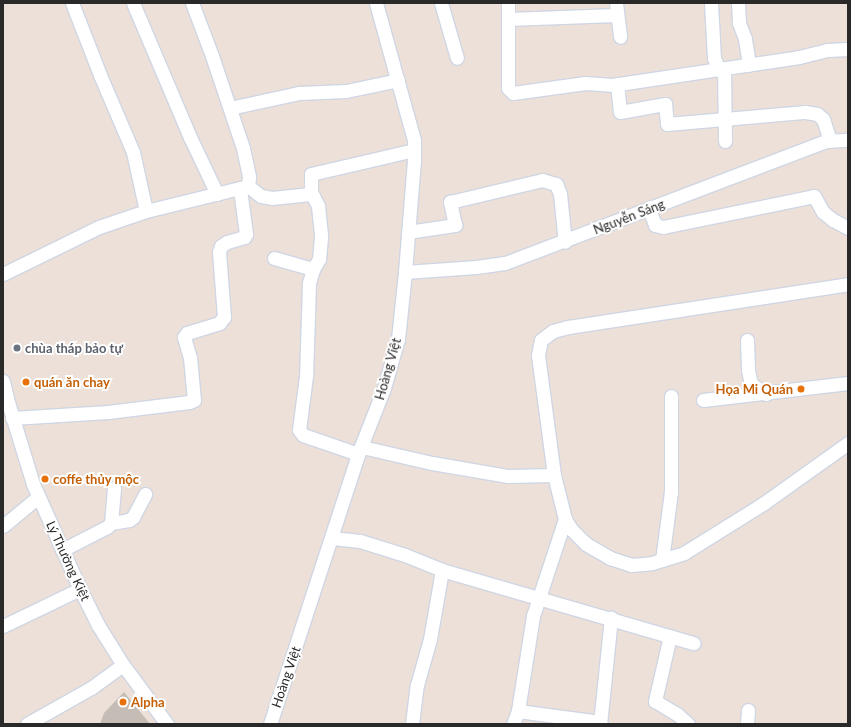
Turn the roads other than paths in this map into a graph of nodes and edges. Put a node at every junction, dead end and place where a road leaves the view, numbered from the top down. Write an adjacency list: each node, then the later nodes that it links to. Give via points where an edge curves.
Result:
1 (72, 3): 28 (street, via 133,152)
2 (133, 3): 26 (street)
3 (192, 3): 18 (street)
4 (376, 3): 16 (street, Hoàng Việt)
5 (441, 3): 13 (street)
6 (508, 3): 10 (street)
7 (711, 3): 15 (street, via 714,58)
8 (738, 3): 14 (street, via 739,23 745,39)
9 (616, 9): 10 (street); 11 (street)
10 (508, 18): 17 (street, via 510,91 514,93 585,83)
11 (620, 37)
12 (848, 49): 14 (street, via 827,50)
13 (457, 58)
14 (749, 65): 15 (street)
15 (722, 69): 17 (street); 19 (street)
16 (398, 80): 18 (street, via 346,91 299,93); 23 (street, Hoàng Việt, via 414,140)
17 (617, 84): 19 (street, via 620,112 665,104 667,124)
18 (230, 108): 24 (street, via 249,177)
19 (725, 119): 21 (street, via 805,112 817,114 823,119); 22 (street)
20 (848, 140): 21 (street, Nguyễn Sáng)
21 (830, 141): 27 (street, Nguyễn Sáng)
22 (725, 142)
23 (414, 150): 25 (street, via 311,174); 30 (street, Hoàng Việt)
24 (244, 188): 25 (street, via 272,198); 26 (street); 43 (street, via 246,234 221,246 219,252 224,317 219,323 187,333 184,337 190,358 194,400 108,412)
25 (311, 192): 33 (street, via 318,206 321,237 318,259)
26 (217, 194): 28 (street)
27 (649, 209): 29 (street, via 655,225 663,227 814,196 823,212); 31 (street, Nguyễn Sáng)
28 (146, 211): 35 (street, via 99,228)
29 (847, 227)
30 (408, 232): 31 (street, via 455,225 450,202 542,180 556,184 560,194); 34 (street, Hoàng Việt)
31 (565, 242): 34 (street, Nguyễn Sáng, via 505,263 476,268)
32 (274, 258): 33 (street)
33 (313, 269): 45 (street, via 309,283 306,376 299,430 303,435)
34 (405, 272): 45 (street, Hoàng Việt, via 398,339 384,388)
35 (3, 274)
36 (848, 284): 46 (street, via 553,331 541,340 538,356)
37 (747, 340): 40 (street, via 751,384)
38 (3, 381): 43 (street, Lý Thường Kiệt)
39 (848, 383): 40 (street)
40 (766, 394): 42 (street)
41 (671, 396): 55 (street, via 671,492)
42 (703, 400)
43 (8, 412): 49 (street, Lý Thường Kiệt)
44 (848, 443): 55 (street, via 716,534 684,553)
45 (360, 450): 46 (street, via 507,476); 53 (street, Hoàng Việt)
46 (554, 475): 50 (street)
47 (114, 488): 51 (street)
48 (145, 494): 51 (street, via 133,517)
49 (38, 497): 52 (street); 54 (street, Lý Thường Kiệt)
50 (565, 519): 55 (street, via 577,536 610,558 631,565); 58 (street)
51 (112, 523): 54 (street)
52 (3, 526)
53 (332, 538): 56 (street, via 360,541); 70 (street, Hoàng Việt)
54 (62, 550): 57 (street, Lý Thường Kiệt)
55 (662, 560)
56 (442, 570): 58 (street); 71 (street, via 430,639 417,685)
57 (80, 590): 60 (street); 63 (street, Lý Thường Kiệt)
58 (541, 598): 59 (street); 65 (street, via 533,616)
59 (611, 618): 61 (street); 67 (street)
60 (3, 626)
61 (670, 636): 62 (street); 73 (street, via 655,701)
62 (694, 643)
63 (123, 665): 68 (street, via 91,688); 69 (street, Lý Thường Kiệt)
64 (748, 710): 74 (street)
65 (518, 711): 66 (street); 72 (street)
66 (554, 720): 67 (street)
67 (600, 723)
68 (27, 724)
69 (167, 724)
70 (270, 724)
71 (412, 724)
72 (513, 724)
73 (688, 724)
74 (747, 724)

